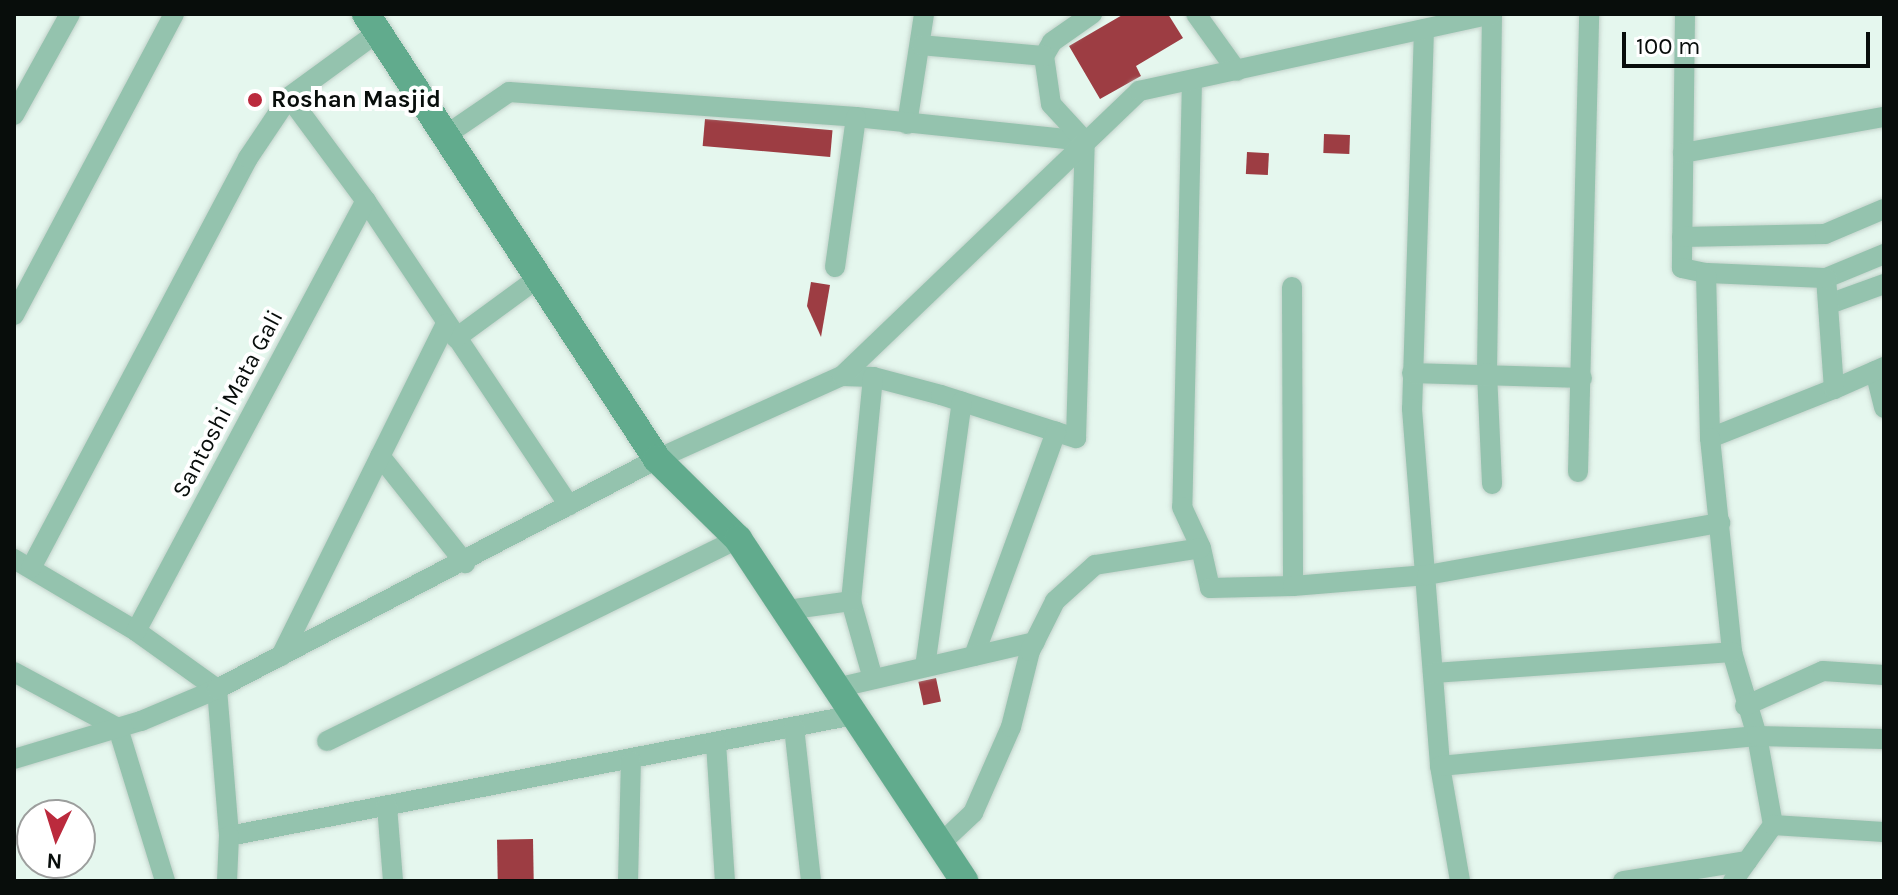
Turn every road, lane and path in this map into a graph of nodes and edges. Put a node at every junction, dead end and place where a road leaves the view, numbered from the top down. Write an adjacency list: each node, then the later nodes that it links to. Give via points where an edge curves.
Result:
1 (70, 14): 16 (street)
2 (174, 14): 34 (street)
3 (924, 14): 11 (street)
4 (1092, 14): 12 (street, via 1052,42)
5 (1196, 14): 13 (street)
6 (1492, 14): 10 (street); 38 (street)
7 (1589, 14): 41 (street)
8 (1685, 14): 22 (street)
9 (372, 23): 15 (street); 20 (street)
10 (1424, 29): 13 (street); 37 (street)
11 (921, 45): 12 (street); 19 (street)
12 (1044, 56): 21 (street, via 1051,104)
13 (1237, 71): 14 (street)
14 (1192, 80): 21 (street, via 1139,91); 54 (street, via 1182,507)
15 (289, 97): 23 (street); 56 (street, via 248,158)
16 (14, 115)
17 (856, 117): 19 (street); 20 (street, via 509,92); 27 (street)
18 (1884, 117): 22 (street)
19 (907, 124): 21 (street)
20 (446, 135): 29 (street)
21 (1085, 141): 39 (street); 45 (street, via 1076,438)
22 (1683, 153): 25 (street)
23 (366, 201): 35 (street); 61 (street, Santoshi Mata Gali)
24 (1884, 209): 25 (street, via 1825,234)
25 (1682, 237): 28 (street, via 1682,268)
26 (1884, 254): 30 (street)
27 (835, 267)
28 (1706, 273): 30 (street); 46 (street)
29 (538, 278): 35 (street); 48 (street)
30 (1826, 278): 33 (street)
31 (1884, 284): 33 (street)
32 (1292, 287): 58 (street)
33 (1829, 304): 42 (street)
34 (14, 315)
35 (451, 331): 47 (street); 51 (street)
36 (1880, 369): 42 (street); 44 (street)
37 (1412, 373): 38 (street); 57 (street)
38 (1487, 373): 41 (street); 50 (street)
39 (842, 376): 40 (street); 48 (street)
40 (873, 377): 43 (street); 59 (street)
41 (1582, 378): 49 (street)
42 (1834, 389): 46 (street)
43 (962, 402): 45 (street); 66 (street)
44 (1884, 408)
45 (1056, 432): 65 (street)
46 (1710, 438): 52 (street)
47 (380, 456): 55 (street); 64 (street)
48 (657, 459): 51 (street); 53 (street)
49 (1578, 472)
50 (1492, 484)
51 (569, 505): 55 (street)
52 (1720, 523): 57 (street); 63 (street)
53 (738, 539): 60 (street); 79 (street)
54 (1201, 548): 58 (street, via 1210,588); 62 (street, via 1095,565 1055,601)
55 (465, 563): 64 (street)
56 (22, 564): 61 (street)
57 (1427, 575): 58 (street); 68 (street)
58 (1293, 586)
59 (851, 601): 60 (street); 70 (street)
60 (787, 610): 71 (street)
61 (136, 631): 72 (street)
62 (1035, 642): 65 (street); 88 (street, via 1011,727 973,813)
63 (1732, 652): 68 (street); 73 (street)
64 (281, 656): 72 (street)
65 (974, 656): 66 (street)
66 (925, 667): 70 (street)
67 (14, 672): 76 (street)
68 (1433, 673): 83 (street)
69 (1884, 675): 73 (street, via 1823,671)
70 (873, 679): 71 (street)
71 (836, 688): 74 (street)
72 (217, 689): 76 (street); 87 (street)
73 (1745, 706): 77 (street)
74 (854, 715): 75 (street); 88 (street)
75 (794, 727): 80 (street); 96 (street)
76 (118, 728): 81 (street); 90 (street)
77 (1757, 736): 78 (street); 83 (street); 85 (street)
78 (1884, 739)
79 (327, 741)
80 (716, 743): 82 (street); 95 (street)
81 (17, 756)
82 (631, 761): 84 (street); 94 (street)
83 (1440, 766): 98 (street)
84 (387, 806): 87 (street); 93 (street)
85 (1773, 825): 86 (street); 89 (street)
86 (1884, 832)
87 (229, 836): 92 (street)
88 (939, 845): 97 (street)
89 (1747, 861): 99 (street); 100 (street)
90 (165, 880): 91 (street)
91 (157, 881)
92 (227, 881)
93 (393, 881)
94 (628, 881)
95 (725, 881)
96 (811, 881)
97 (964, 881)
98 (1460, 881)
99 (1623, 881)
100 (1733, 881)

